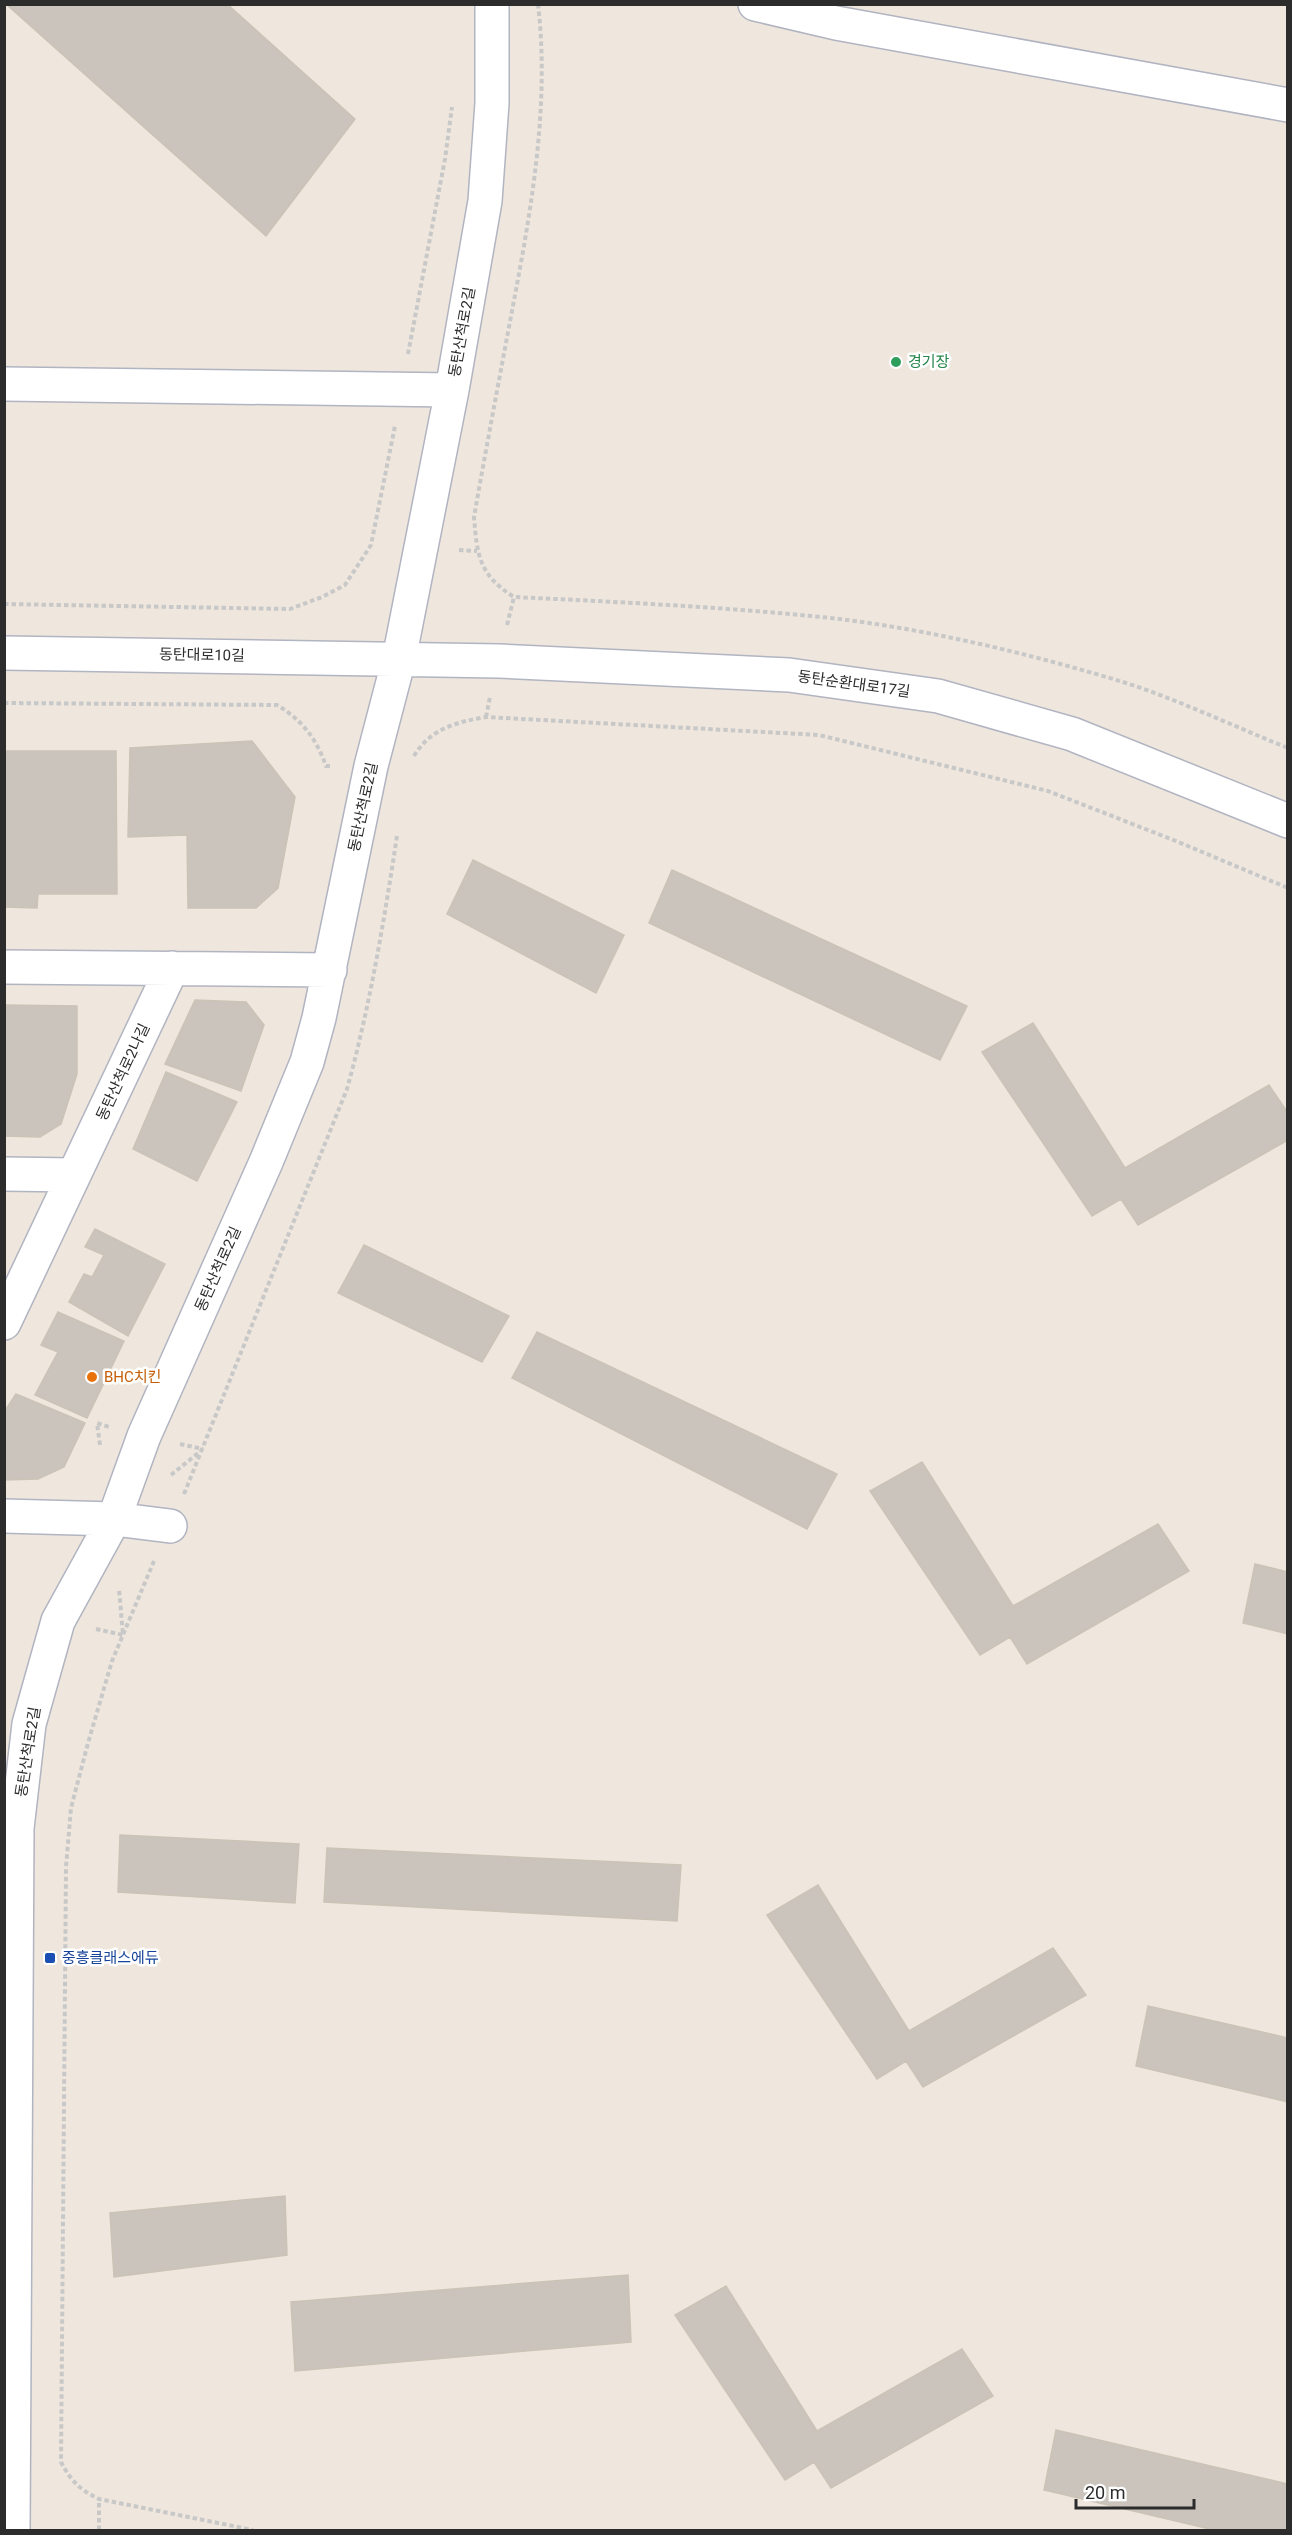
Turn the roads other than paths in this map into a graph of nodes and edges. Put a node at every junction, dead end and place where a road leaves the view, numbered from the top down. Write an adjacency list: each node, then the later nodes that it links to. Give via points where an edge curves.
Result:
1 (492, 4): 5 (street, 동탄산척로2길, via 492,103 485,201)
2 (755, 4): 3 (street, via 836,23)
3 (1287, 105)
4 (4, 384): 5 (street)
5 (452, 390): 7 (street, 동탄산척로2길)
6 (4, 653): 7 (street, 동탄대로10길)
7 (399, 658): 8 (street, 동탄순환대로17길, via 789,675 938,696 1072,734); 11 (street, 동탄산척로2길, via 371,766)
8 (1287, 821)
9 (4, 967): 10 (street)
10 (172, 968): 11 (street); 13 (street, 동탄산척로2나길)
11 (330, 970): 16 (street, 동탄산척로2길, via 307,1062 144,1436)
12 (4, 1174): 13 (street)
13 (74, 1175): 14 (street, 동탄산척로2나길)
14 (4, 1323)
15 (4, 1516): 16 (street)
16 (114, 1520): 17 (street); 18 (street, 동탄산척로2길, via 58,1621)
17 (170, 1526)
18 (17, 1723): 19 (street, 동탄산척로2길)
19 (9, 2259): 20 (street, 동탄산척로2길)
20 (13, 2530)

